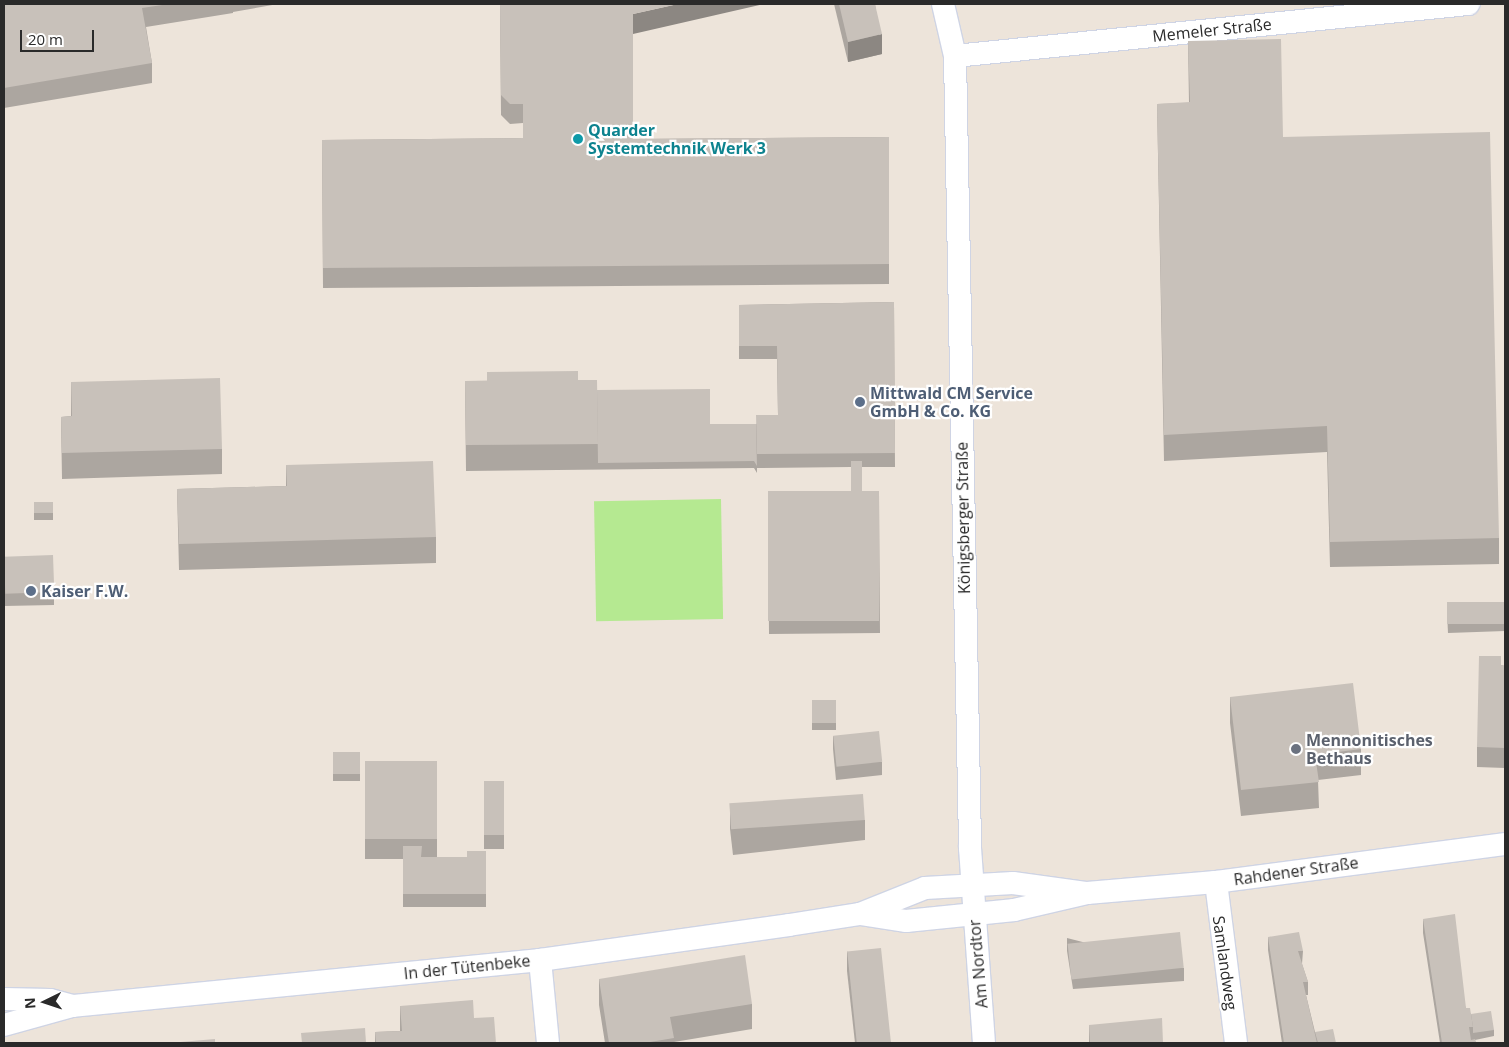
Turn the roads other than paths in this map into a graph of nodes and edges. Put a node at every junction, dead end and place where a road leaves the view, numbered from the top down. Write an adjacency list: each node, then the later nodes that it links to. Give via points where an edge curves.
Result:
1 (943, 4): 3 (street, Königsberger Straße)
2 (1468, 4): 3 (street, Memeler Straße)
3 (955, 56): 6 (street, Königsberger Straße)
4 (1505, 844): 5 (street, Rahdener Straße)
5 (1216, 882): 7 (street, Rahdener Straße); 16 (street, Samlandweg)
6 (972, 884): 7 (street, Rahdener Straße, via 1013,883); 8 (street, Am Nordtor); 9 (street, In der Tütenbeke, via 925,888)
7 (1086, 893): 8 (street, Rahdener Straße, via 1014,910)
8 (973, 913): 9 (street, In der Tütenbeke, via 906,921); 15 (street, Am Nordtor)
9 (860, 914): 10 (street, In der Tütenbeke)
10 (540, 960): 12 (street, In der Tütenbeke); 14 (street)
11 (4, 999): 12 (street, In der Tütenbeke, via 50,1000)
12 (72, 1006): 13 (street, In der Tütenbeke)
13 (4, 1024)
14 (548, 1043)
15 (984, 1043)
16 (1236, 1043)

